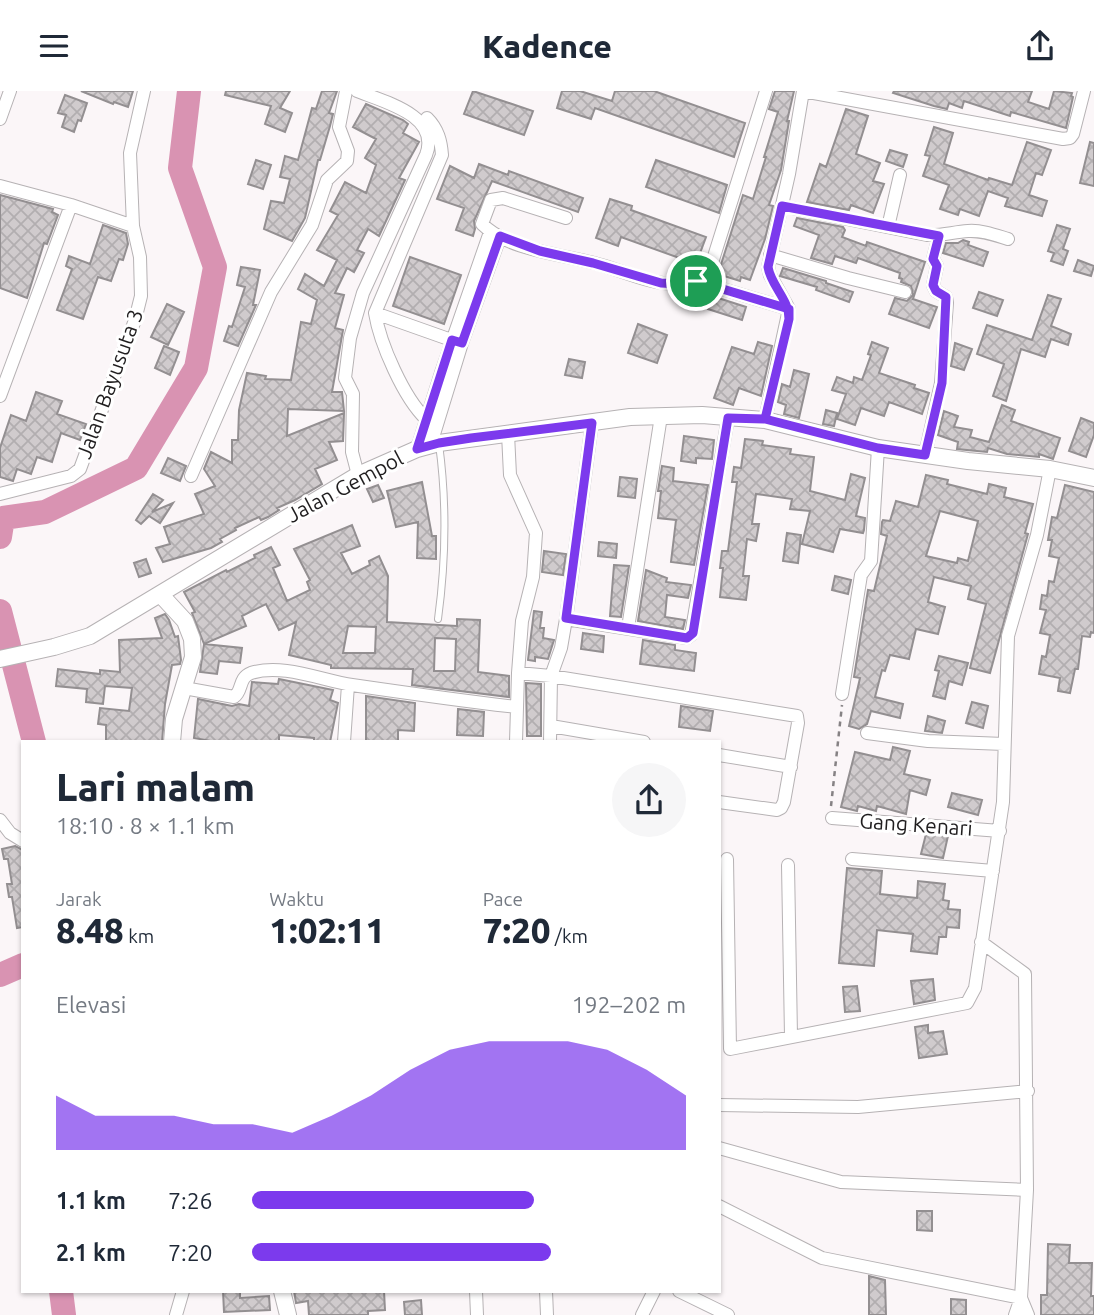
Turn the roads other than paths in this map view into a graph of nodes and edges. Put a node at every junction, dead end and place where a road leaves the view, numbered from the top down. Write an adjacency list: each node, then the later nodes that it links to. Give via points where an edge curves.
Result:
1 (10, 91): 9 (street)
2 (144, 91): 15 (street, Jalan Bayusuta 3, via 131,153)
3 (346, 91): 38 (street, via 339,127 347,161 327,180 312,225 271,292)
4 (357, 91): 37 (street, via 418,119 430,141 363,293 350,338 345,378 353,394 352,451)
5 (766, 91): 21 (street, via 711,266)
6 (803, 91): 7 (street, via 1063,139 1073,134); 13 (street)
7 (1084, 91)
8 (392, 93): 24 (street, via 396,101 435,126 442,155)
9 (0, 119)
10 (900, 175): 16 (street)
11 (0, 185): 12 (street)
12 (71, 205): 15 (street); 26 (street)
13 (782, 206): 16 (street); 20 (street)
14 (566, 218): 17 (street, via 498,198 491,200 482,224)
15 (133, 226): 40 (street, Jalan Bayusuta 3, via 141,296 83,463 71,476)
16 (888, 227): 18 (street)
17 (495, 234): 21 (street, via 540,251 661,283); 25 (street)
18 (939, 236): 19 (street, via 970,231); 35 (street, via 933,285 946,297 942,383)
19 (1008, 239)
20 (770, 255): 22 (street); 23 (street, via 769,272)
21 (696, 281): 23 (street)
22 (905, 292)
23 (789, 309): 30 (street)
24 (375, 313): 25 (street); 29 (street, via 403,388)
25 (457, 342): 29 (street); 33 (street)
26 (0, 396)
27 (661, 416): 28 (main road, Jalan Gempol); 31 (main road, Jalan Gempol); 44 (street)
28 (728, 418): 30 (main road, Jalan Gempol); 44 (street, via 693,633 687,638)
29 (426, 419): 33 (street)
30 (765, 419): 34 (main road, Jalan Gempol)
31 (592, 423): 32 (main road, Jalan Gempol); 42 (street)
32 (508, 434): 33 (main road, Jalan Gempol); 46 (street, via 510,475 536,533)
33 (429, 445): 37 (main road, Jalan Gempol); 43 (lane, via 446,517)
34 (878, 448): 35 (main road, Jalan Gempol); 50 (street, via 871,561 861,575)
35 (925, 455): 36 (main road, Jalan Gempol)
36 (1050, 470): 39 (main road, Jalan Gempol); 59 (street, via 1008,636)
37 (358, 475): 41 (main road, Jalan Gempol)
38 (191, 476)
39 (1094, 478)
40 (0, 494)
41 (161, 595): 45 (main road, Jalan Gempol, via 90,636); 49 (main road, via 185,621 192,639)
42 (566, 618): 44 (street); 47 (street)
43 (438, 619)
44 (628, 628)
45 (0, 659)
46 (518, 673): 47 (street); 51 (street)
47 (551, 676): 52 (street); 61 (street, via 795,715 798,723)
48 (348, 685): 49 (street, via 277,670 248,674 234,697); 51 (street); 55 (street)
49 (184, 688): 54 (main road)
50 (842, 694)
51 (517, 708): 56 (street)
52 (551, 726): 57 (street); 58 (street)
53 (867, 733): 59 (street)
54 (172, 740)
55 (344, 740)
56 (516, 740)
57 (550, 740)
58 (632, 740)
59 (1004, 744): 65 (street)
60 (721, 755): 61 (street)
61 (791, 767): 62 (street, via 781,809)
62 (721, 802)
63 (832, 818): 65 (street, Gang Kenari)
64 (0, 820): 66 (street)
65 (1000, 831): 70 (street)
66 (21, 840)
67 (727, 859): 72 (street, via 730,1049)
68 (852, 859): 70 (street)
69 (788, 865): 72 (street)
70 (993, 871): 71 (street)
71 (981, 942): 72 (street, via 975,988 967,1003); 73 (street, via 1025,974)
72 (791, 1035)
73 (1028, 1091): 74 (street, via 858,1107); 76 (street)
74 (721, 1105)
75 (721, 1149): 76 (street, via 841,1182)
76 (1027, 1190): 84 (street)
77 (721, 1207): 84 (street, via 822,1258)
78 (182, 1293): 86 (street)
79 (282, 1293): 87 (main road)
80 (477, 1293): 88 (street)
81 (546, 1293): 89 (street)
82 (653, 1293): 90 (street)
83 (682, 1293): 85 (street)
84 (1021, 1298): 92 (street); 93 (street)
85 (709, 1311): 91 (street)
86 (176, 1315)
87 (288, 1315)
88 (477, 1315)
89 (547, 1315)
90 (642, 1315)
91 (727, 1315)
92 (1015, 1315)
93 (1028, 1315)

